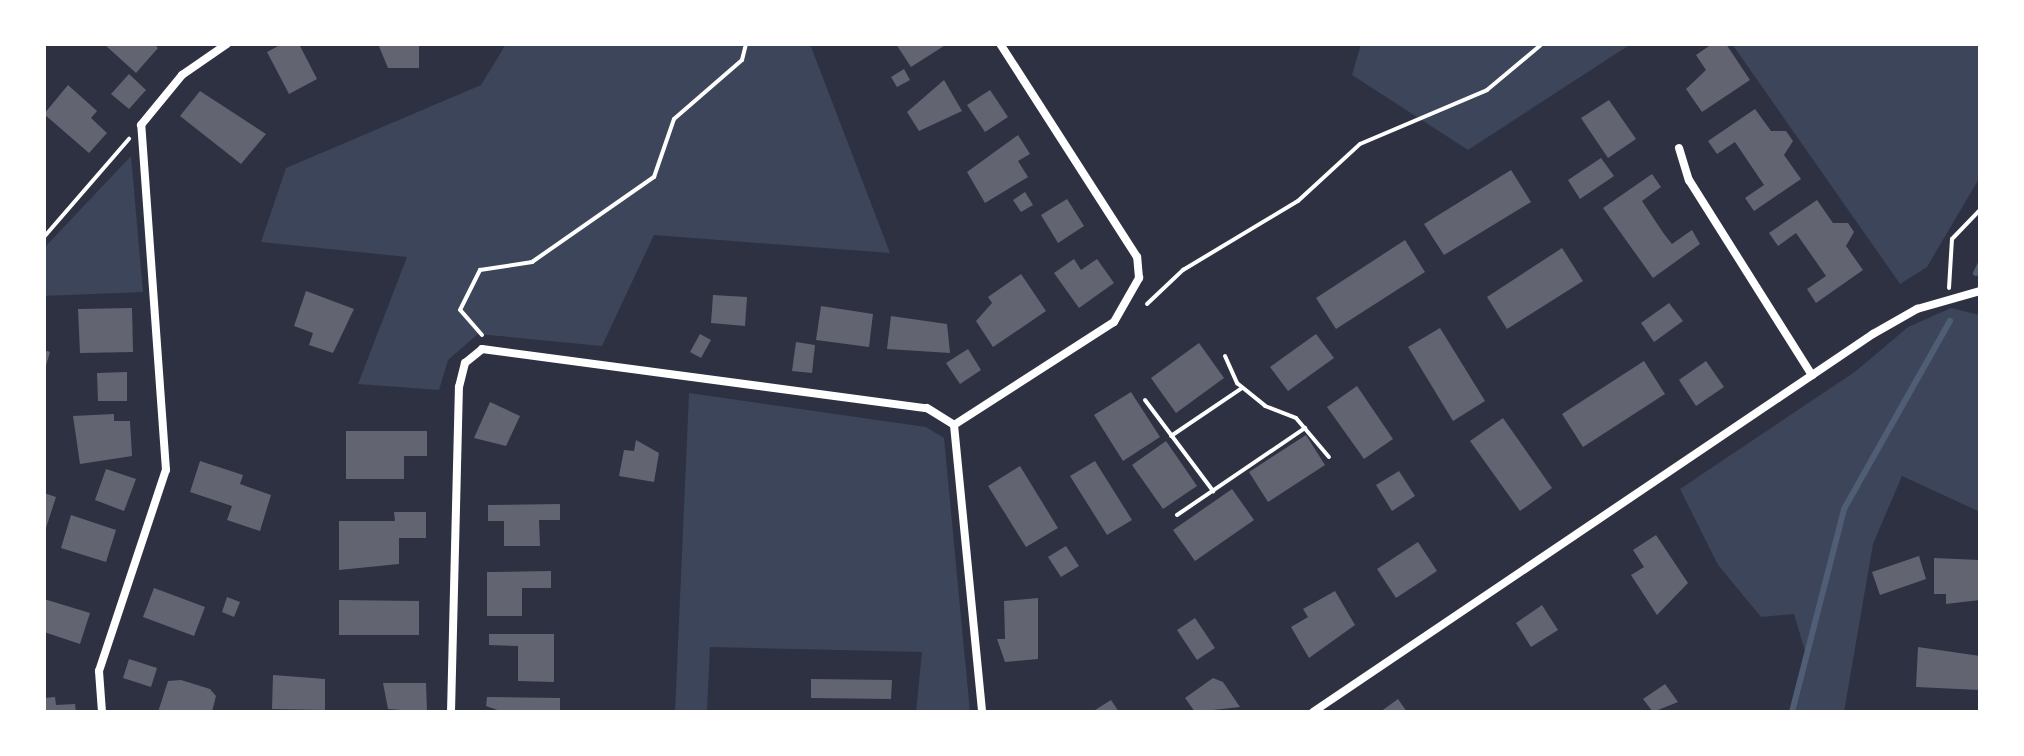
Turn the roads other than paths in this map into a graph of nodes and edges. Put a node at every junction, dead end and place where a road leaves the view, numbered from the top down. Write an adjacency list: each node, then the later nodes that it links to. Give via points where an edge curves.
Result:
1 (227, 44): 7 (street, via 182,75 141,125 166,470 99,671)
2 (1000, 44): 6 (street, via 1137,257 1139,278 1114,322)
3 (1679, 148): 5 (street, via 1689,180)
4 (1980, 291): 5 (street, via 1949,299 1873,334)
5 (1812, 375): 10 (street)
6 (954, 425): 8 (street, via 927,408 491,350 465,363); 9 (street)
7 (102, 712)
8 (451, 712)
9 (982, 712)
10 (1313, 712)

